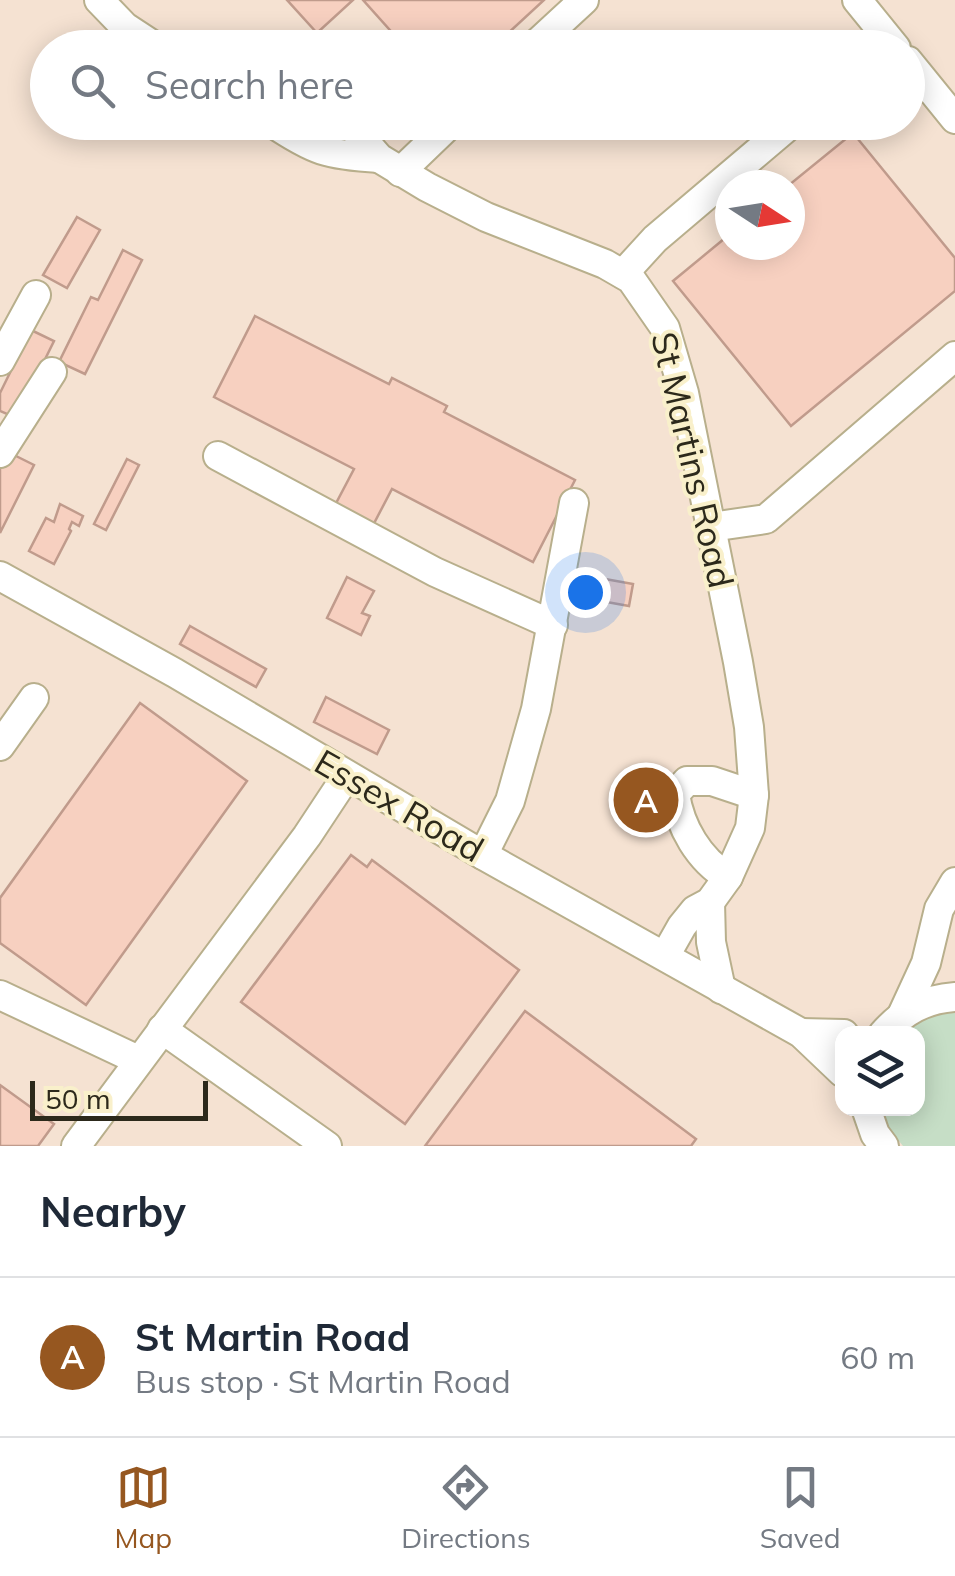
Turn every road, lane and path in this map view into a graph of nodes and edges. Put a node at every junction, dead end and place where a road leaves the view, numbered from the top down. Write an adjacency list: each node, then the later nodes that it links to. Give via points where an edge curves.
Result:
1 (99, 0): 4 (street)
2 (584, 0): 5 (street)
3 (857, 0): 6 (street)
4 (130, 30)
5 (552, 30)
6 (880, 30)
7 (925, 85): 8 (street)
8 (955, 119)
9 (298, 140): 13 (street, via 332,155)
10 (366, 140): 13 (street, St Martins Road)
11 (426, 140): 13 (street)
12 (773, 140): 14 (street)
13 (390, 165): 14 (street, St Martins Road, via 486,217)
14 (623, 274): 22 (street, St Martins Road, via 665,328)
15 (36, 294): 17 (street)
16 (955, 356): 22 (street, via 766,519)
17 (0, 361)
18 (52, 372): 19 (street)
19 (0, 453)
20 (218, 456): 24 (street)
21 (574, 503): 24 (street)
22 (710, 526): 28 (street, St Martins Road, via 749,728)
23 (0, 576): 27 (street, Essex Road)
24 (552, 626): 29 (street, via 510,801)
25 (34, 698): 26 (street)
26 (0, 746)
27 (346, 777): 29 (street, Essex Road); 40 (street)
28 (754, 795): 30 (street, St Martins Road, via 750,828); 30 (street, via 712,781 687,781 674,794 678,816 704,858)
29 (483, 855): 34 (street, Essex Road)
30 (728, 877): 32 (street, St Martins Road)
31 (955, 882): 33 (street)
32 (710, 902): 34 (street, St Martins Road, via 695,910); 36 (street)
33 (933, 933): 35 (street); 39 (street, via 926,963)
34 (665, 956): 36 (street, Essex Road)
35 (955, 984)
36 (722, 989): 41 (street, Essex Road)
37 (0, 995): 43 (street)
38 (955, 997): 39 (street, via 917,1006)
39 (893, 1024)
40 (162, 1028): 43 (street); 46 (street)
41 (801, 1033): 42 (street, Essex Road); 44 (street, Essex Road)
42 (835, 1034)
43 (138, 1060): 45 (street)
44 (835, 1065)
45 (76, 1146)
46 (326, 1146)

